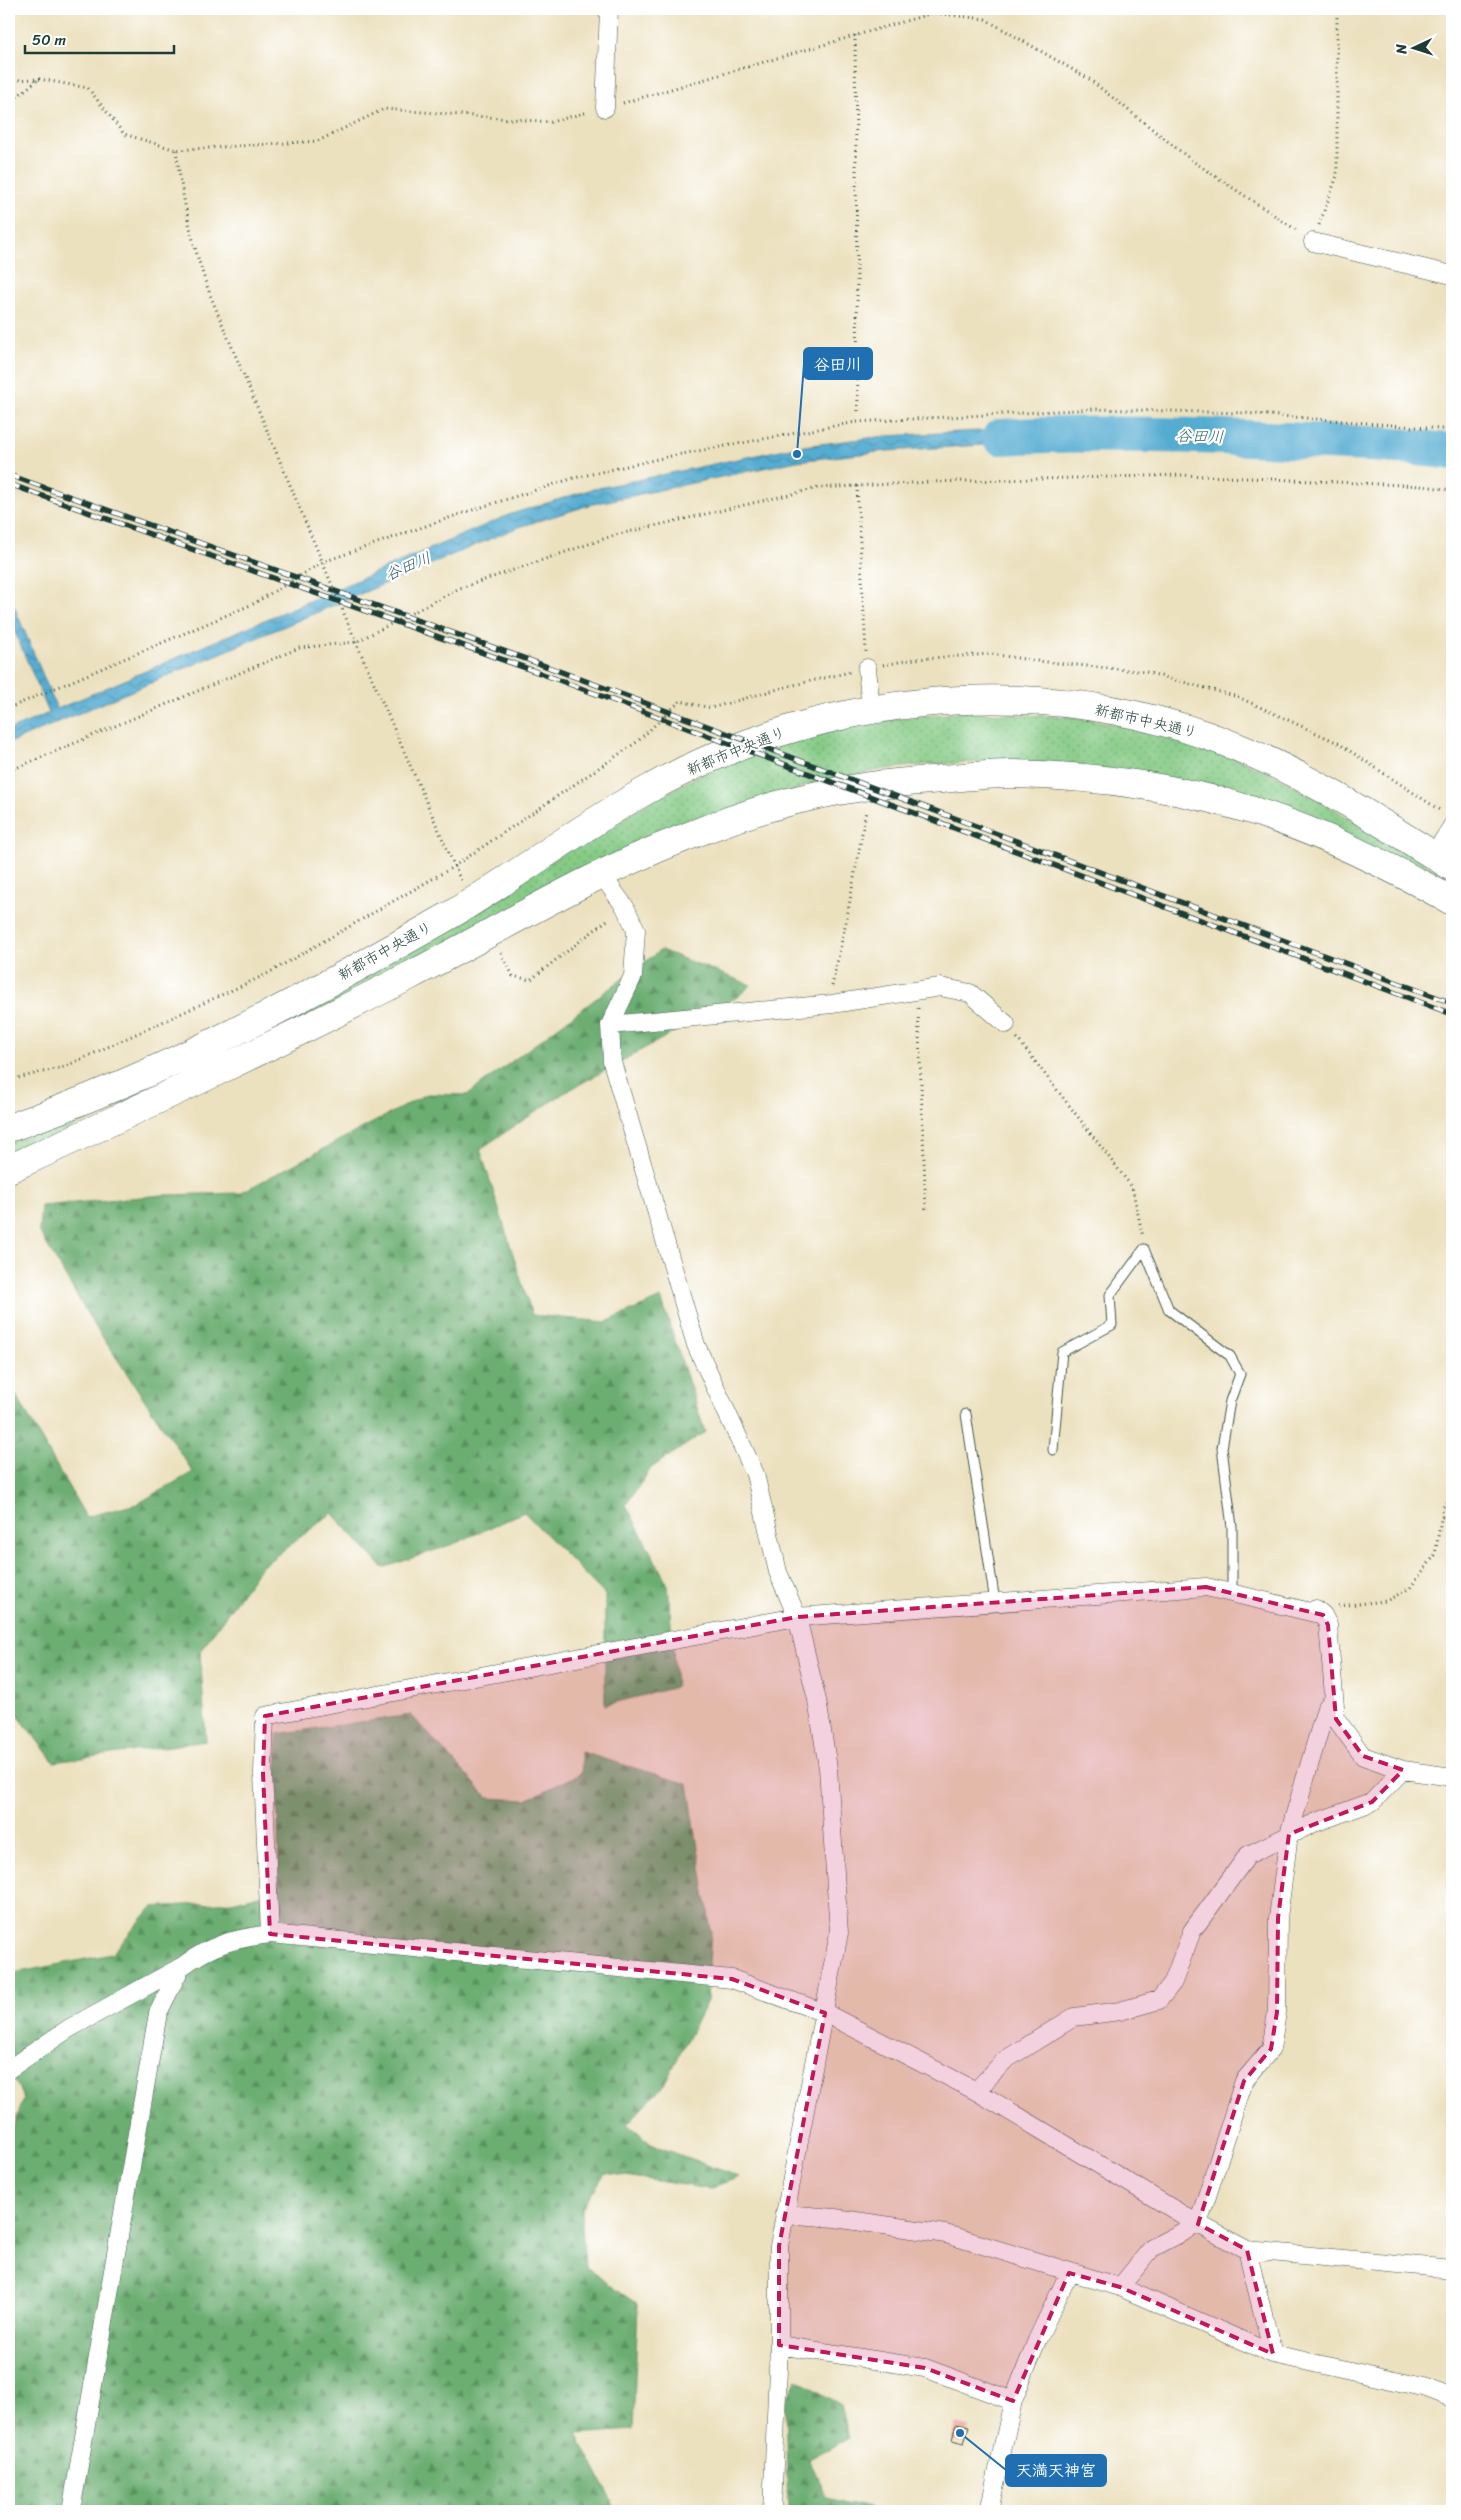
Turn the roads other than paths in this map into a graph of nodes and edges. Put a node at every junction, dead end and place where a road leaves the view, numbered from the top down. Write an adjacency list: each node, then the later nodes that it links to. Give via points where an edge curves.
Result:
1 (609, 9): 2 (street)
2 (605, 108)
3 (1313, 242): 4 (street)
4 (1452, 275)
5 (867, 668): 6 (street)
6 (871, 710): 8 (main road, 新都市中央通り, via 901,704 975,700 1056,702 1150,720 1206,735 1286,768 1360,808); 13 (main road, 新都市中央通り, via 786,730 712,756 642,793 463,907 355,970 139,1077)
7 (1452, 826): 8 (street)
8 (1443, 861)
9 (601, 874): 10 (main road, 新都市中央通り, via 681,839 810,796 868,785 1012,774 1106,780 1200,796 1251,810 1301,827); 12 (street, via 625,907 636,930 633,976); 14 (main road, 新都市中央通り, via 410,976)
10 (1452, 901)
11 (1006, 1024): 12 (street, via 970,993 940,987 832,1004)
12 (610, 1025): 19 (street, via 612,1062 696,1345 754,1474 778,1572)
13 (9, 1128)
14 (9, 1169)
15 (966, 1414): 18 (lane)
16 (1053, 1450): 17 (lane, via 1062,1352 1112,1326 1110,1295 1144,1249 1170,1310 1230,1356 1240,1374 1230,1401 1222,1448 1232,1527)
17 (1232, 1593): 18 (street, via 1206,1587); 20 (street, via 1320,1612 1328,1625)
18 (995, 1602): 19 (street)
19 (796, 1617): 24 (street, via 265,1716 263,1773); 26 (street, via 817,1700 828,1768 839,1933)
20 (1334, 1699): 21 (street, via 1336,1719 1363,1756); 23 (street, via 1326,1708)
21 (1403, 1770): 22 (street); 23 (street, via 1372,1802)
22 (1452, 1777)
23 (1290, 1834): 28 (street, via 1248,1856 1192,1930 1172,1982 1159,2000 1120,2011 1074,2017 1005,2060); 30 (street, via 1278,1918 1277,2012 1271,2049 1244,2081)
24 (270, 1934): 25 (street, via 233,1939 198,1955); 26 (street, via 732,1979)
25 (181, 1967): 27 (street, via 68,2029); 39 (street, via 158,2013)
26 (825, 2013): 28 (street); 29 (street)
27 (9, 2069)
28 (976, 2091): 30 (street)
29 (784, 2214): 33 (street, via 946,2234); 35 (street, via 779,2246)
30 (1198, 2224): 31 (street); 34 (street, via 1152,2248)
31 (1247, 2250): 32 (street); 36 (street)
32 (1452, 2269)
33 (1068, 2272): 34 (street); 38 (street)
34 (1120, 2288): 36 (street)
35 (779, 2345): 38 (street, via 925,2368); 40 (street)
36 (1273, 2354): 37 (street, via 1423,2386)
37 (1452, 2398)
38 (1013, 2401): 41 (street)
39 (71, 2511)
40 (772, 2511)
41 (989, 2511)

